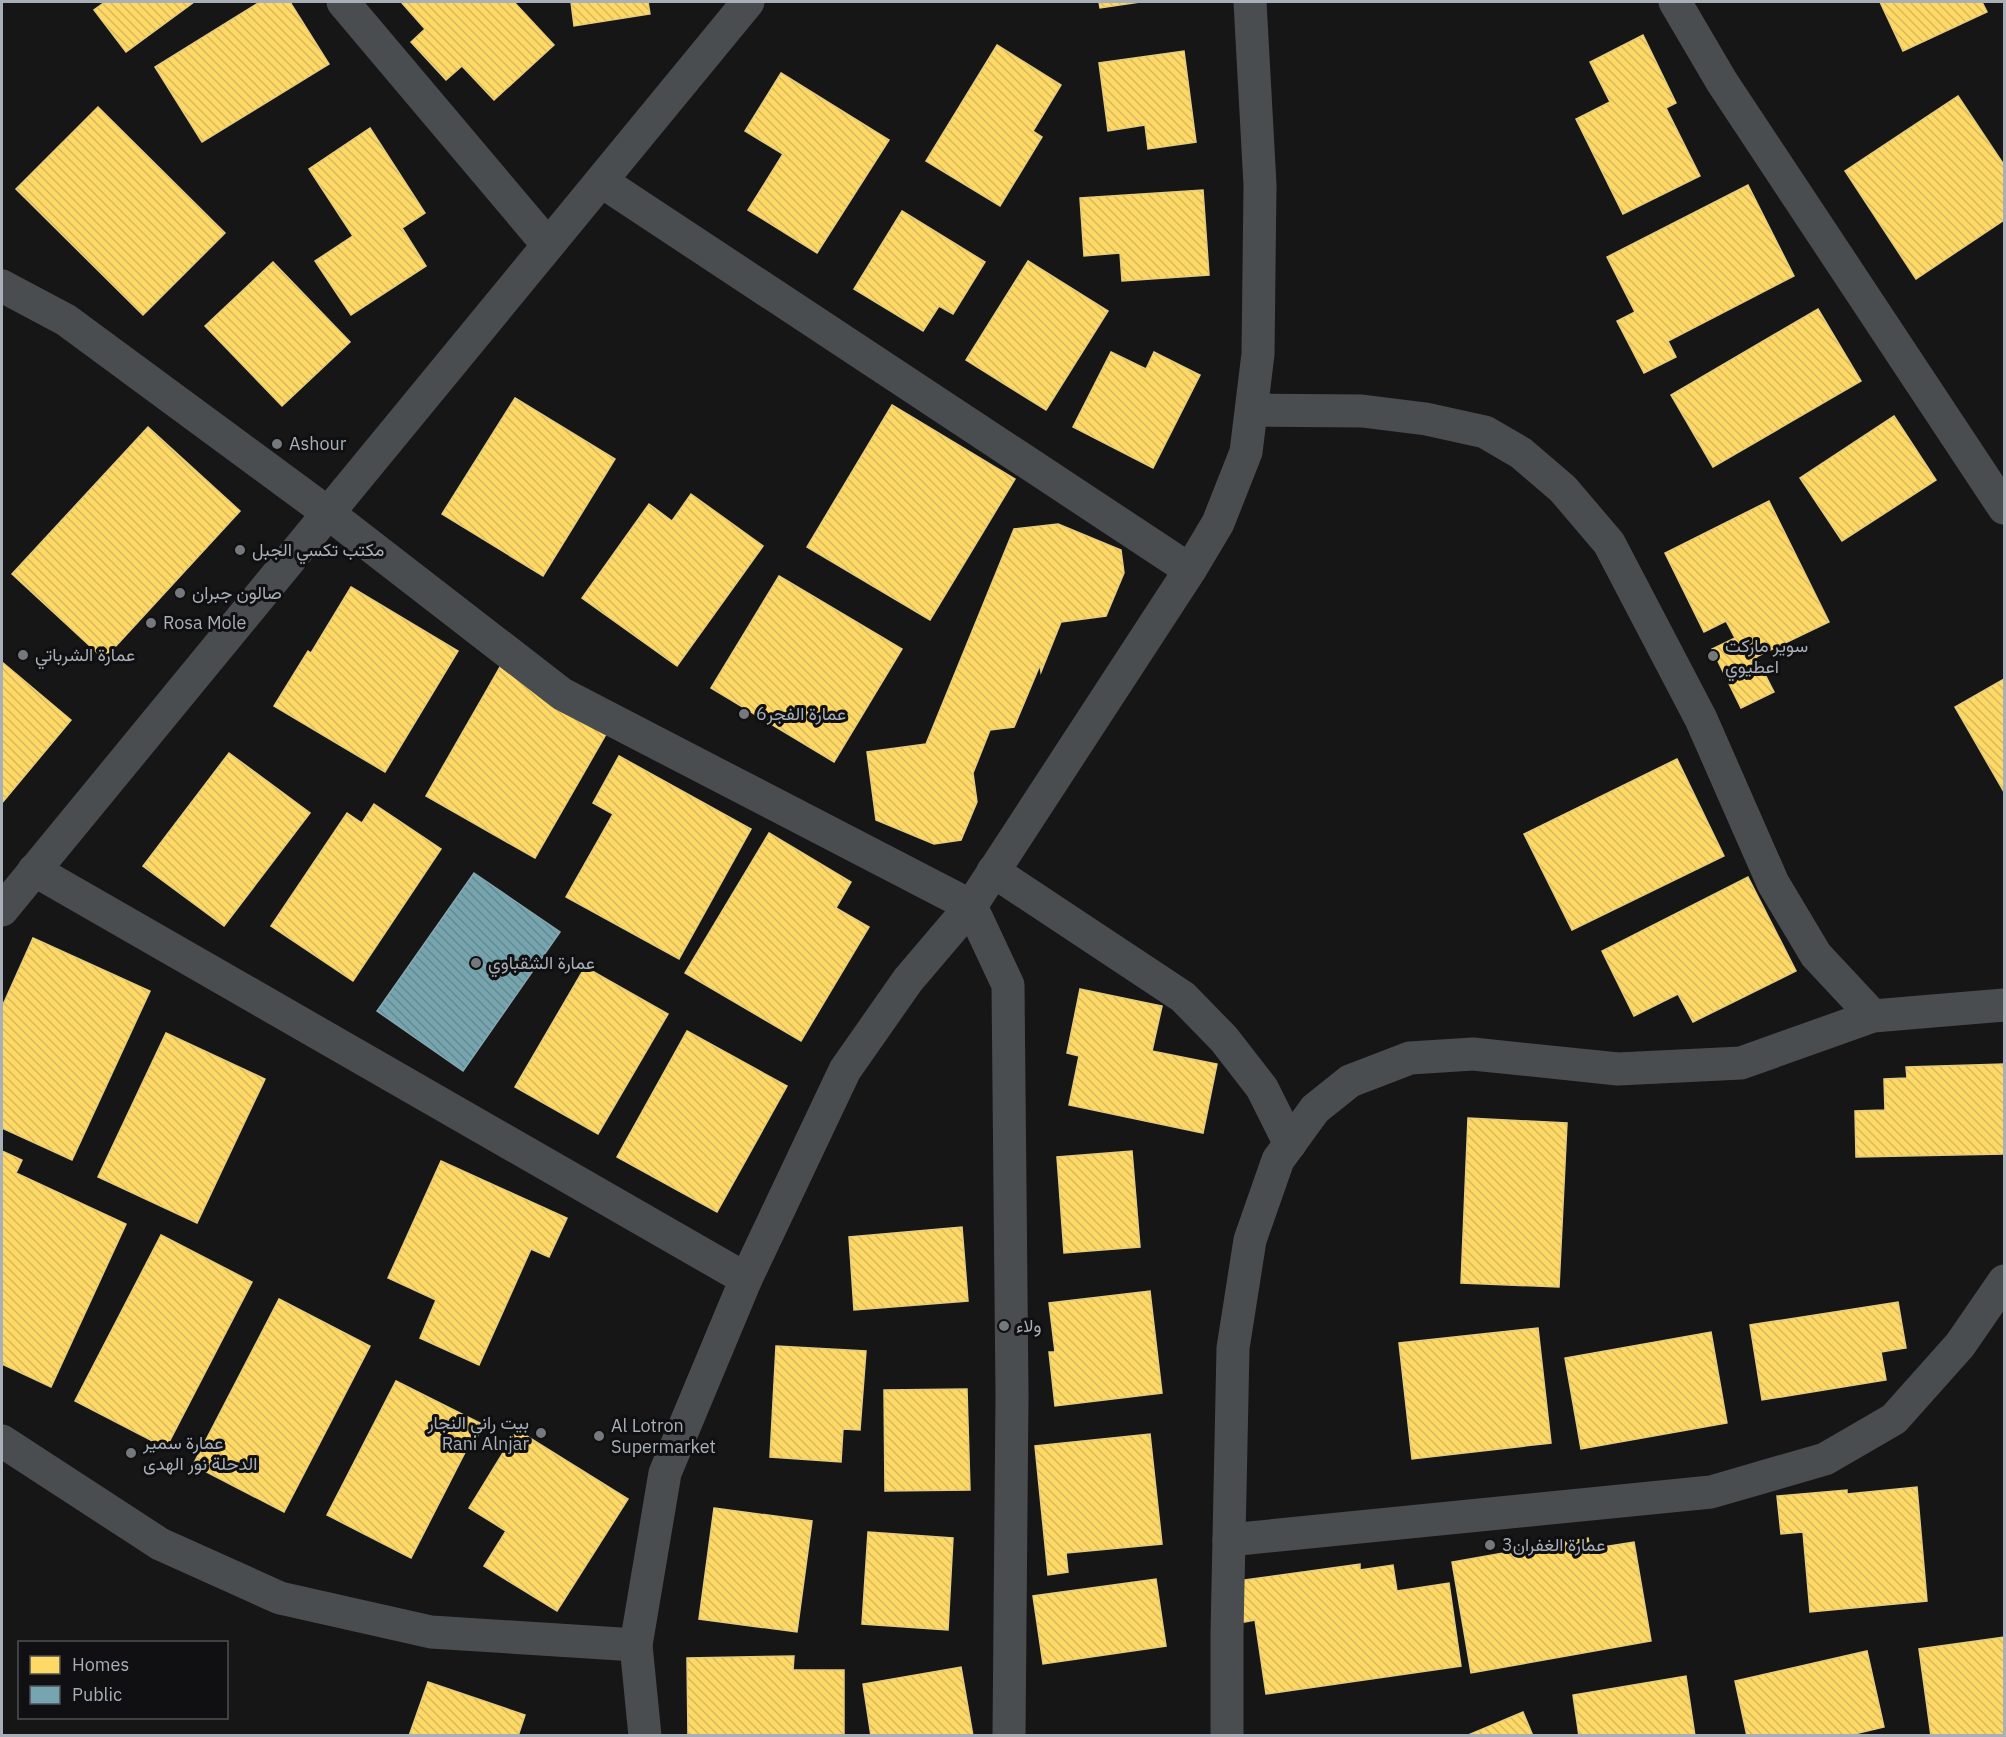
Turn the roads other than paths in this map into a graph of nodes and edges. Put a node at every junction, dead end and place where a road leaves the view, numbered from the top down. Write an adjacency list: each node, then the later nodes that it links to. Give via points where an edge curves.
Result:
1 (343, 2): 6 (street)
2 (1250, 2): 8 (street, via 1260,185 1258,354)
3 (1675, 2): 9 (street, via 1722,82)
4 (745, 3): 5 (street)
5 (601, 181): 6 (street); 11 (street)
6 (548, 245): 10 (street)
7 (2, 286): 10 (street, via 66,320)
8 (1252, 410): 11 (street, via 1246,452 1218,523); 17 (street, via 1362,411 1485,432 1521,453 1563,489 1609,543 1701,719 1773,883 1815,955)
9 (2004, 508)
10 (328, 513): 12 (street); 14 (street, via 562,694)
11 (1190, 570): 13 (street)
12 (34, 870): 15 (street); 19 (street)
13 (993, 871): 14 (street); 18 (street, via 1183,997 1224,1039 1262,1088)
14 (971, 906): 19 (street, via 908,980 845,1070); 25 (street, via 1008,985 1012,1395)
15 (2, 910)
16 (2004, 1005): 17 (street)
17 (1873, 1016): 18 (street, via 1741,1063 1618,1069 1473,1054 1410,1058 1350,1081 1315,1108)
18 (1290, 1144): 22 (street, via 1278,1160 1250,1240 1236,1326)
19 (746, 1279): 23 (street, via 665,1473)
20 (2004, 1281): 22 (street, via 1960,1346 1894,1419 1825,1459 1711,1492)
21 (2, 1441): 23 (street, via 159,1544 280,1598 431,1632)
22 (1229, 1540): 26 (street)
23 (636, 1645): 24 (street)
24 (645, 1736)
25 (1009, 1736)
26 (1227, 1736)

